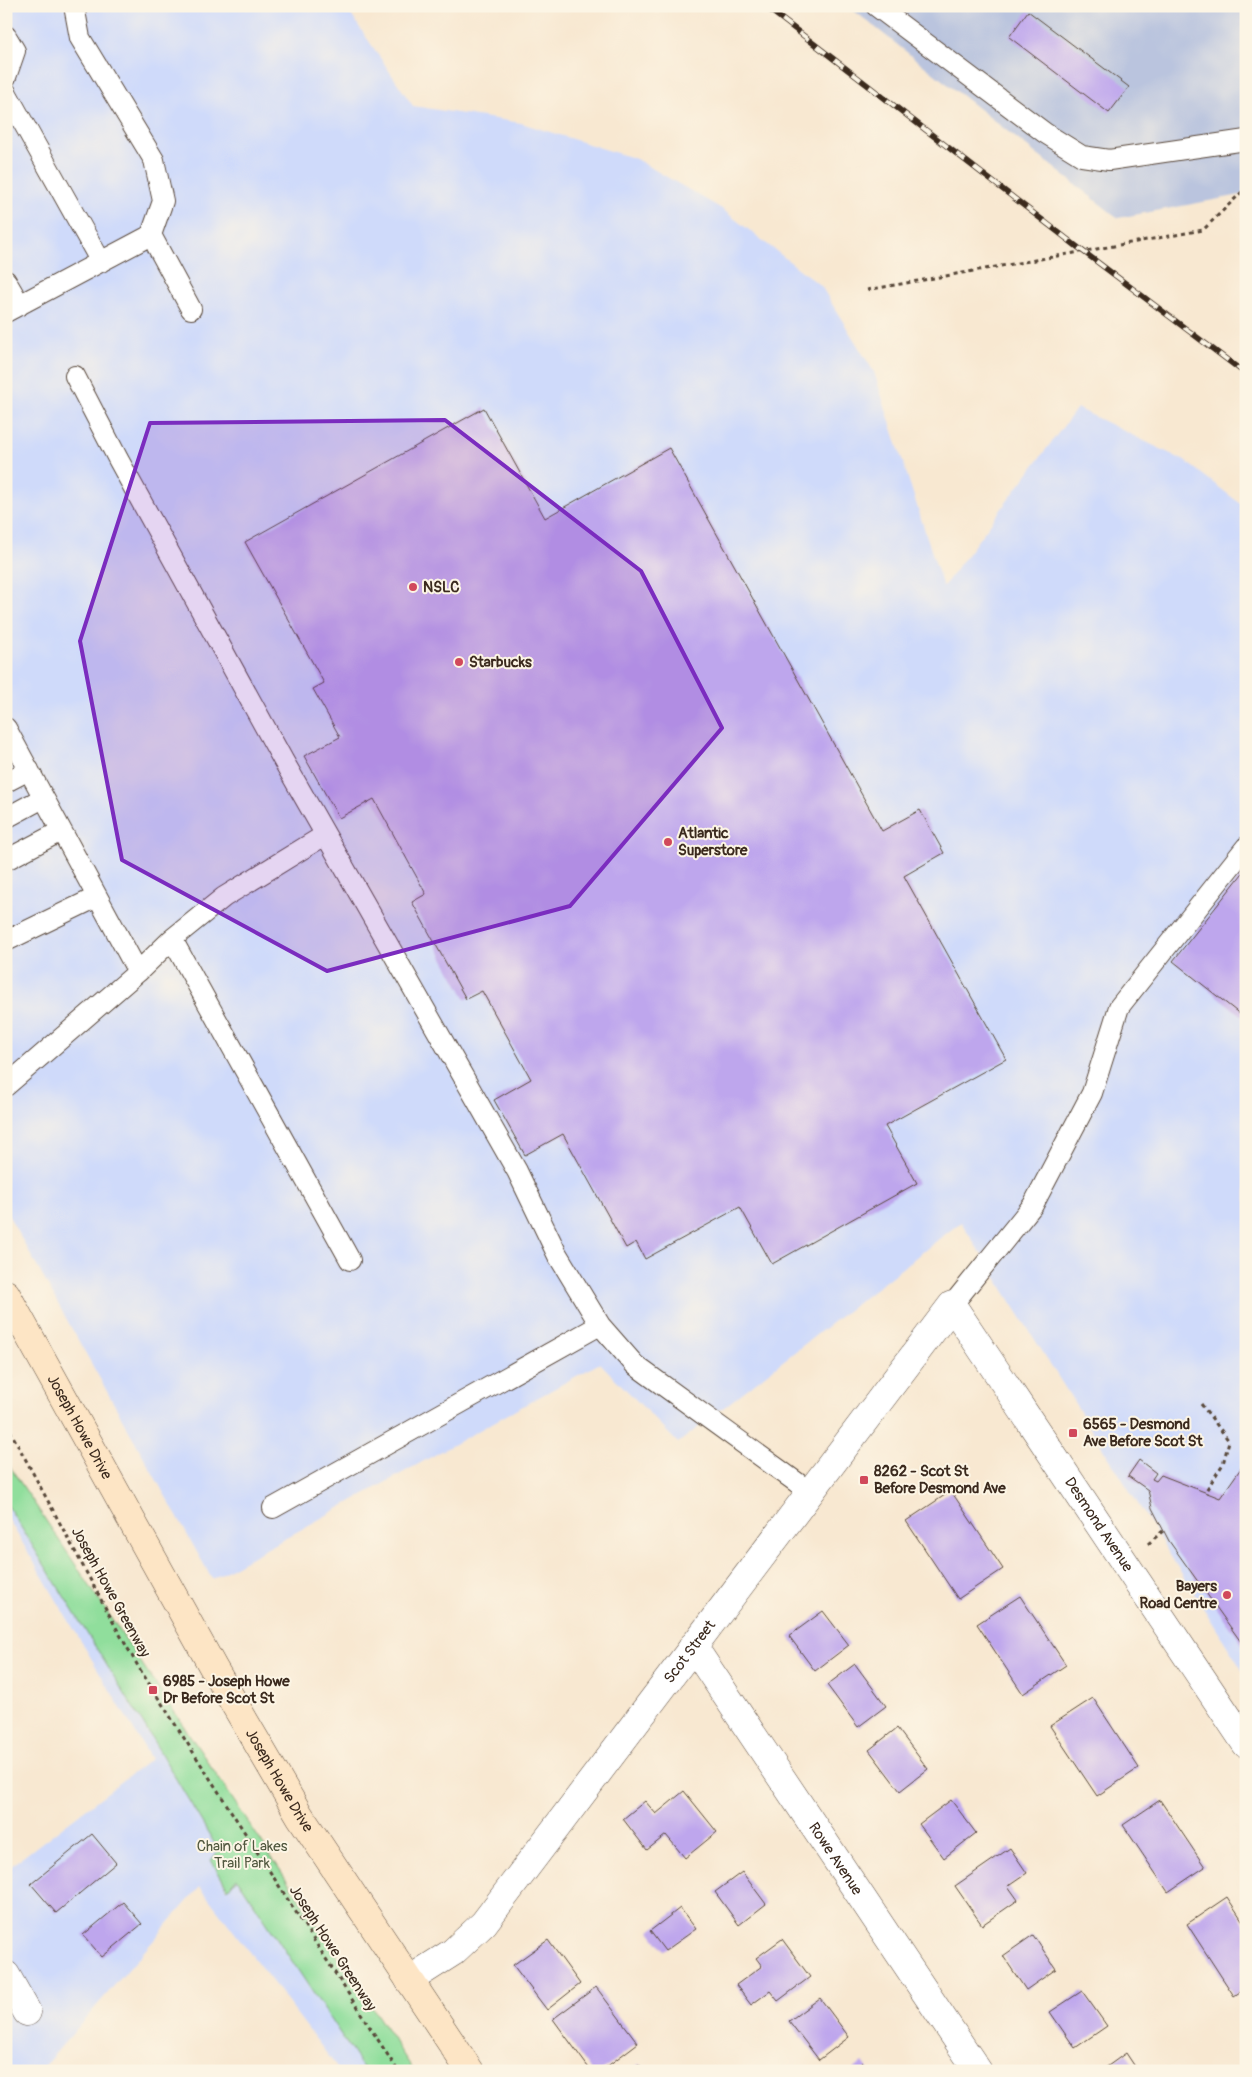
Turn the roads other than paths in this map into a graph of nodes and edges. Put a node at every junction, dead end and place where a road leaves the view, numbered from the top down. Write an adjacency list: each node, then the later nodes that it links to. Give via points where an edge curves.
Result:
1 (74, 6): 7 (lane, via 80,38 154,160 163,201)
2 (876, 6): 6 (lane, via 1045,133 1082,156 1109,160)
3 (6, 36): 4 (lane, via 15,51)
4 (6, 77)
5 (6, 92): 8 (lane)
6 (1246, 140)
7 (151, 235): 8 (lane); 11 (lane)
8 (101, 262): 10 (lane)
9 (6, 281): 10 (lane)
10 (13, 308)
11 (191, 309)
12 (75, 376): 19 (lane)
13 (6, 728): 14 (lane)
14 (29, 770): 15 (lane); 16 (lane)
15 (6, 782)
16 (44, 798): 17 (lane); 18 (lane)
17 (6, 818)
18 (61, 831): 21 (lane); 22 (lane)
19 (325, 835): 23 (lane, via 224,897); 30 (lane, via 517,1171 557,1254)
20 (1246, 847): 29 (lane, via 1119,1007 1092,1094 1033,1205)
21 (6, 860)
22 (97, 896): 24 (lane); 25 (lane)
23 (172, 939): 25 (lane); 27 (lane)
24 (6, 941)
25 (138, 972): 26 (lane)
26 (6, 1086)
27 (350, 1260)
28 (6, 1294): 36 (main road, Joseph Howe Drive, via 214,1669 300,1816)
29 (952, 1305): 31 (street, Scot Street); 34 (street, Desmond Avenue)
30 (600, 1325): 31 (lane, via 635,1365); 32 (lane)
31 (810, 1492): 33 (street, Scot Street)
32 (273, 1508)
33 (693, 1646): 36 (street, Scot Street, via 484,1923 453,1952); 39 (street, Rowe Avenue)
34 (1246, 1744)
35 (6, 1975): 37 (street)
36 (409, 1980): 38 (main road, Joseph Howe Drive)
37 (27, 2012)
38 (470, 2071)
39 (978, 2071)

